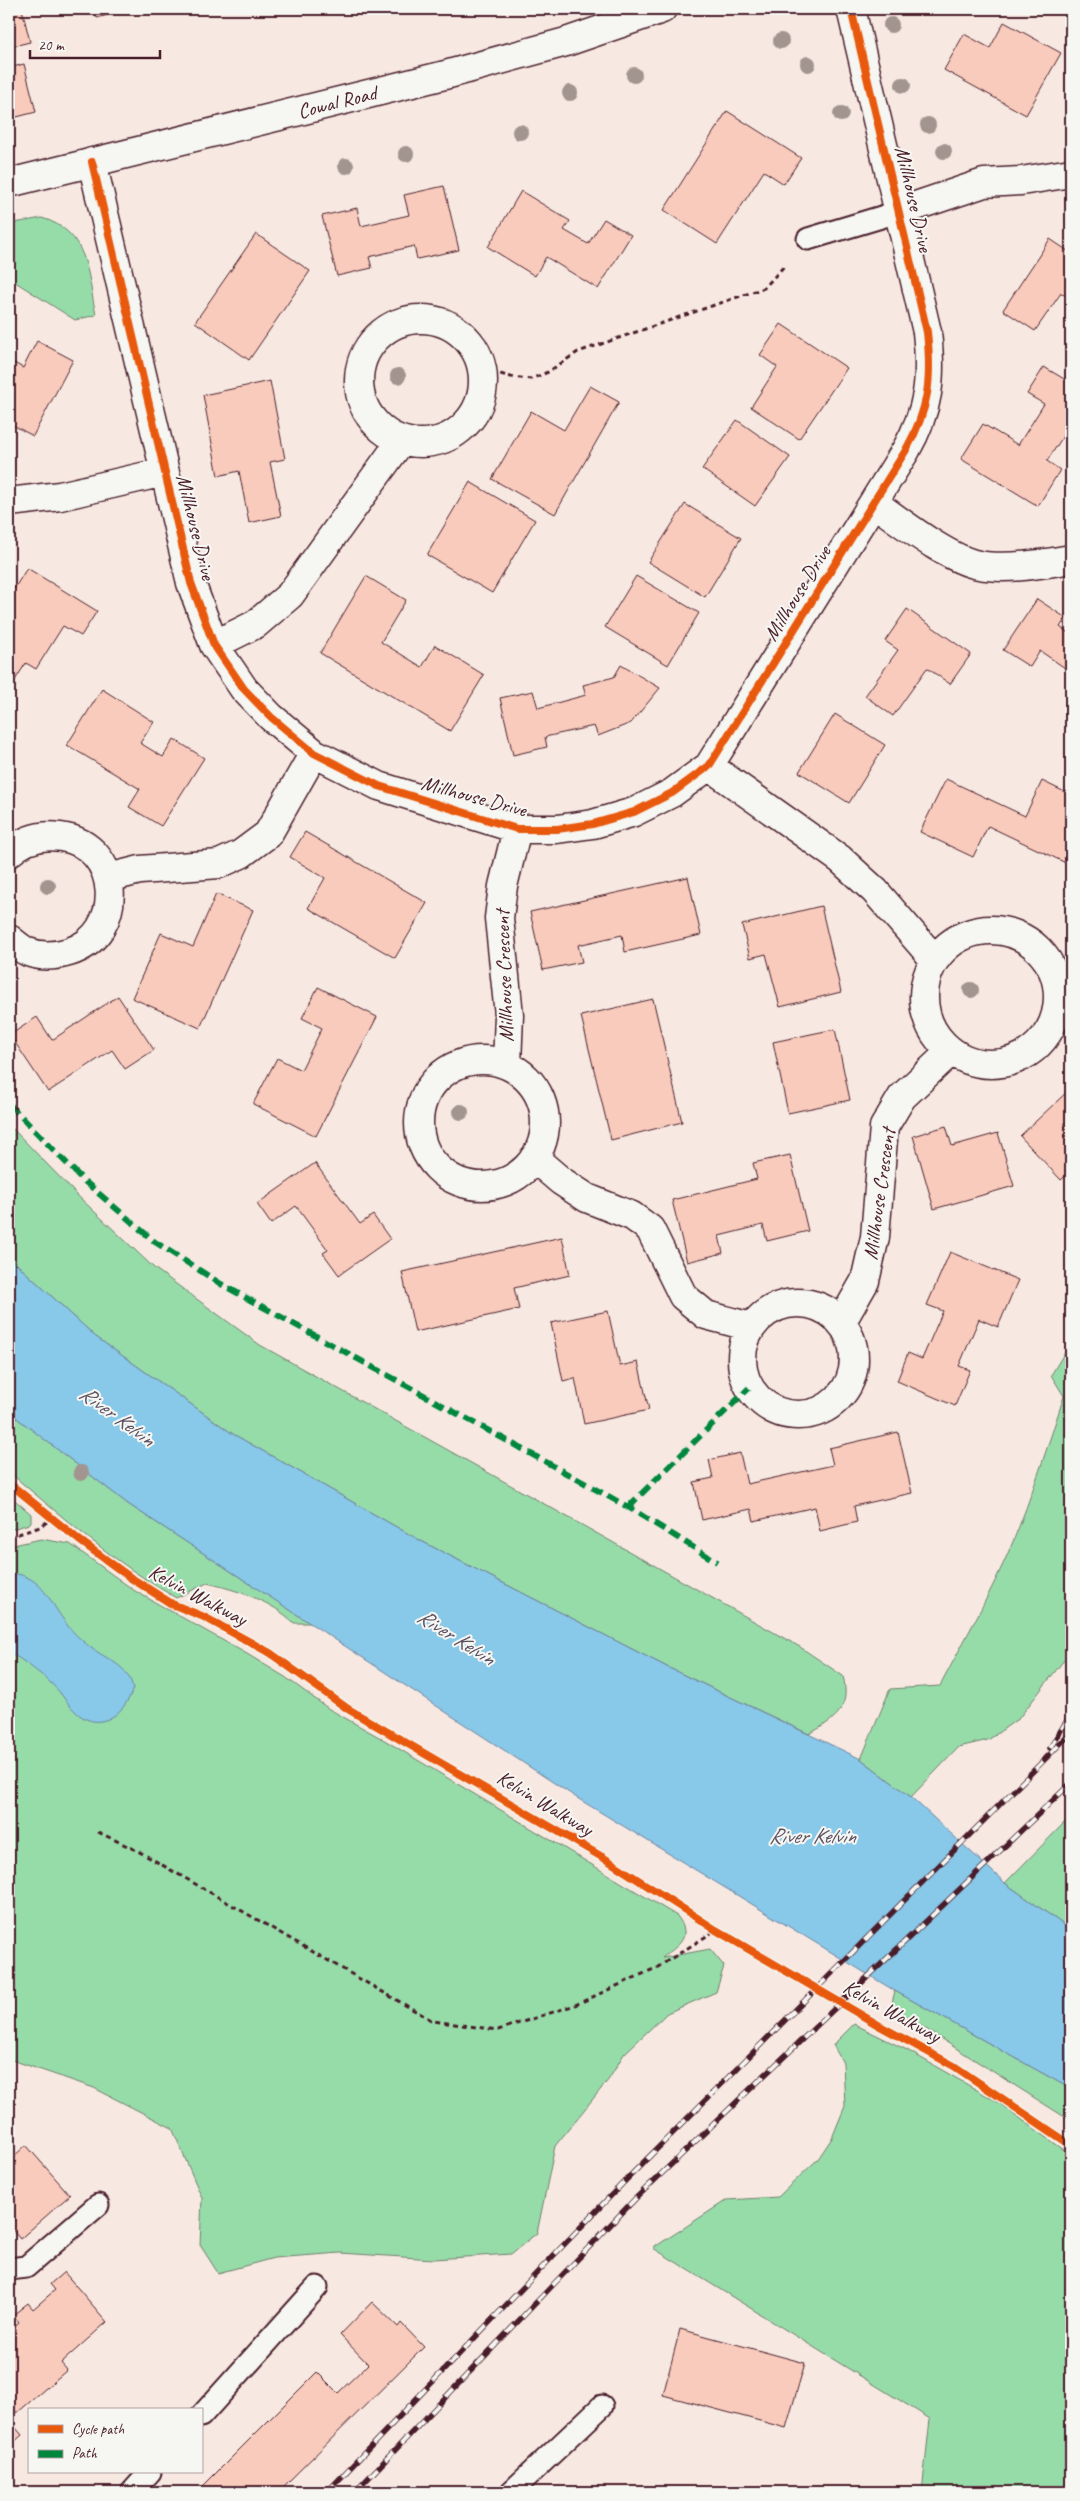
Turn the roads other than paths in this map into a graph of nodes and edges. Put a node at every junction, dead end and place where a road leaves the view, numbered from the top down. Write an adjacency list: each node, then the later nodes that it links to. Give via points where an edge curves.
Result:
1 (662, 9): 3 (street, Cowal Road, via 488,64)
2 (851, 9): 6 (street, Millhouse Drive)
3 (92, 162): 5 (street, Cowal Road); 9 (street, Millhouse Drive)
4 (1071, 173): 6 (street, Millhouse Drive, via 984,183)
5 (9, 182)
6 (898, 212): 7 (lane); 11 (street, Millhouse Drive, via 927,332 930,382 918,429)
7 (808, 239)
8 (401, 441): 8 (street, via 376,426 361,401 358,372 369,344 391,326 419,318 448,324 471,342 483,369 480,401 462,428 434,443); 13 (street, via 290,595 256,624)
9 (164, 472): 10 (street, Millhouse Drive, via 60,496); 13 (street, Millhouse Drive, via 191,583)
10 (9, 502)
11 (874, 503): 12 (street, via 942,549 979,565 1037,565); 15 (street, Millhouse Drive)
12 (1071, 559)
13 (214, 645): 14 (street, Millhouse Drive, via 244,690)
14 (314, 752): 16 (street, Millhouse Drive, via 379,786); 18 (street, via 268,834 241,854 219,864 140,870)
15 (709, 766): 16 (street, Millhouse Drive, via 672,793 634,812 593,824); 20 (street, via 840,859 875,891)
16 (517, 830): 22 (street, Millhouse Crescent, via 503,886 500,918 509,1014)
17 (9, 853): 18 (street, via 20,843 46,835 72,839 95,854)
18 (108, 878): 19 (street, via 110,905 100,930 80,948 54,956 28,952)
19 (9, 940)
20 (934, 959): 21 (street, via 924,983 924,1008 932,1032); 21 (street, via 956,939 983,929 1012,932 1038,947 1054,971 1059,1000 1051,1029 1033,1051 1006,1064 977,1064)
21 (950, 1052): 24 (street, Millhouse Crescent, via 902,1097 884,1127 875,1237 865,1281)
22 (506, 1064): 23 (street, Millhouse Crescent, via 529,1080 543,1105 545,1132); 23 (street, Millhouse Crescent, via 481,1059 456,1065 435,1080 422,1102 418,1127 426,1152 442,1172 466,1184 492,1185 516,1176)
23 (534, 1158): 25 (street, via 587,1198 632,1216 650,1229 683,1296 706,1314)
24 (842, 1323): 25 (street, via 821,1308 796,1302 770,1310); 25 (street, via 851,1341 854,1362 850,1382 838,1399 821,1411 801,1416 781,1414 762,1404 749,1388 741,1368 742,1347)
25 (751, 1326)
26 (98, 2205): 27 (lane, via 26,2266)
27 (9, 2269)
28 (317, 2287): 30 (lane)
29 (602, 2406): 33 (lane)
30 (202, 2415)
31 (148, 2474): 32 (lane)
32 (132, 2492)
33 (511, 2492)

